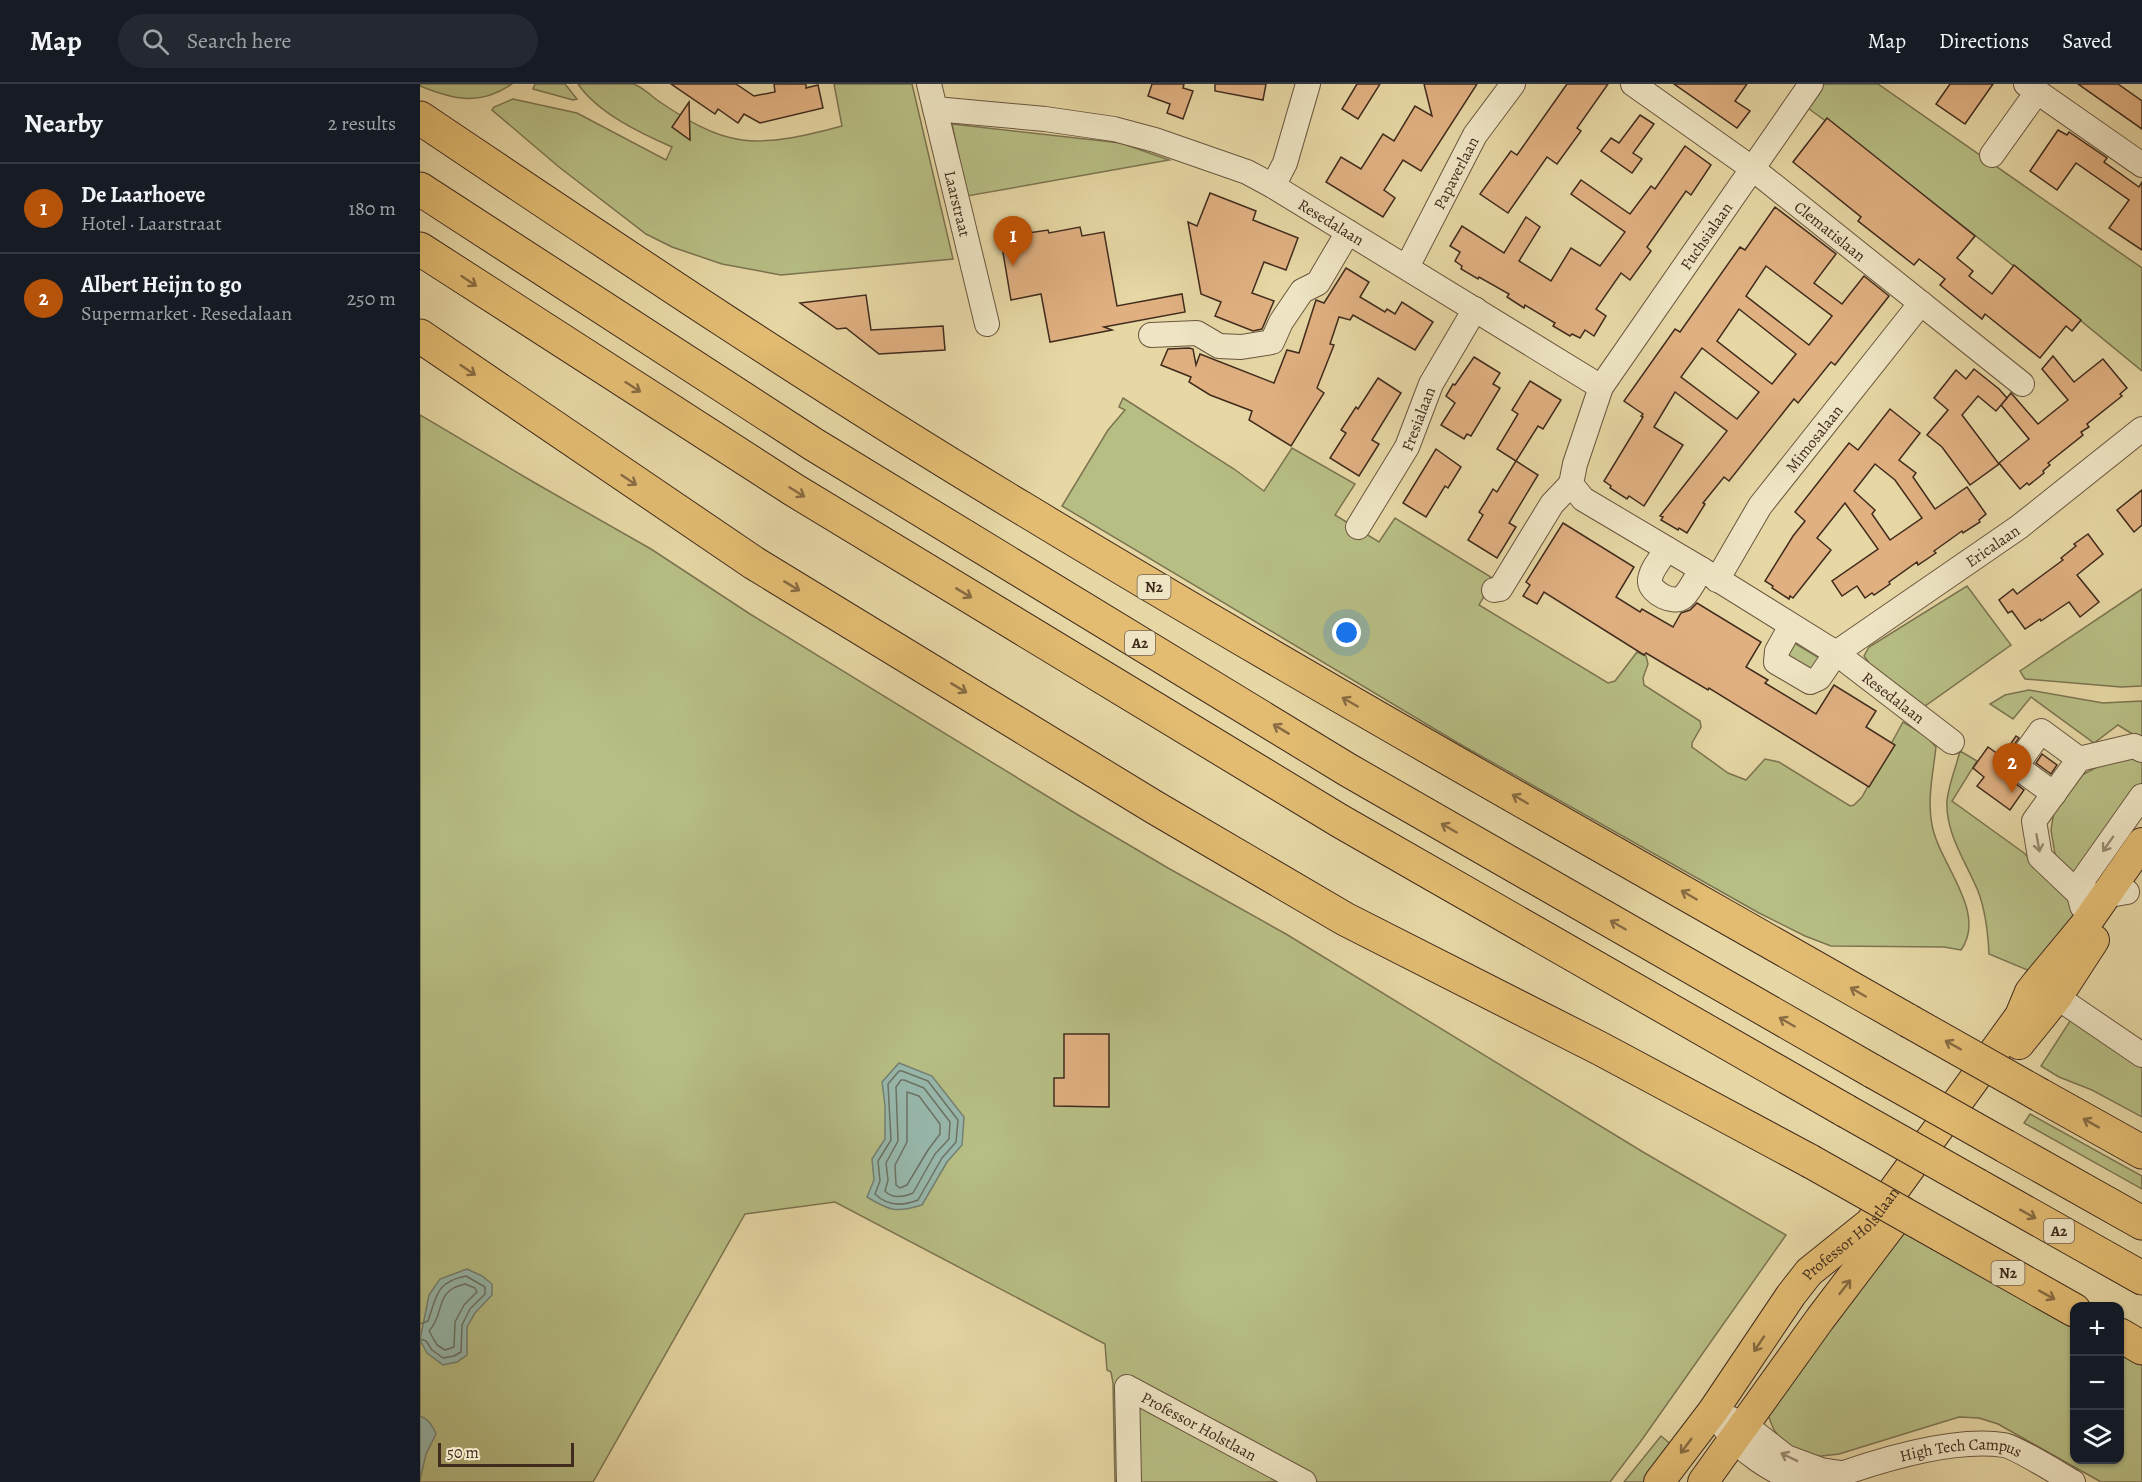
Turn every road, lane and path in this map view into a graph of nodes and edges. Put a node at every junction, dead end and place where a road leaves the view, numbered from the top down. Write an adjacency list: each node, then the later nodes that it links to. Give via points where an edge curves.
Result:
1 (928, 84): 7 (street, Laarstraat)
2 (1308, 84): 12 (street, via 1285,163)
3 (1513, 84): 16 (street, Papaverlaan, via 1475,135)
4 (1633, 84): 11 (street, Clematislaan)
5 (1811, 84): 11 (street, Fuchsialaan)
6 (2032, 88): 9 (street); 10 (street)
7 (935, 109): 12 (street, Resedalaan, via 1114,129 1247,172); 19 (street, Laarstraat)
8 (420, 117): 41 (highway, N2, one-way to 8, bridge, via 1341,697 1018,506 683,293)
9 (1992, 155)
10 (2142, 165)
11 (1753, 168): 17 (street, Clematislaan); 23 (street, Fuchsialaan)
12 (1274, 186): 14 (street, Resedalaan)
13 (420, 189): 42 (highway, A2, one-way to 13, bridge, via 1298,739 813,444)
14 (1348, 232): 16 (street, Resedalaan); 20 (street, via 1318,283 1302,291 1272,342 1219,346 1197,333)
15 (420, 249): 43 (highway, A2, one-way to 43, bridge, via 794,490 1310,802)
16 (1407, 267): 18 (street, Resedalaan)
17 (1921, 303): 22 (street, Clematislaan); 28 (street, Mimosalaan)
18 (1475, 309): 23 (street, Resedalaan); 26 (street, Fresialaan, via 1431,384 1407,447)
19 (987, 324)
20 (1150, 335)
21 (420, 336): 44 (highway, N2, one-way to 44, bridge, via 753,563 1174,819 1391,944 1601,1049)
22 (2022, 384)
23 (1601, 387): 25 (street)
24 (2142, 429): 31 (street, Ericalaan, via 2019,526)
25 (1571, 484): 27 (street, Resedalaan, via 1583,500); 29 (street, via 1552,504 1500,589)
26 (1358, 527)
27 (1667, 549): 28 (street, Resedalaan); 28 (street, via 1650,576 1650,583 1670,600 1683,597)
28 (1709, 575): 30 (street, Resedalaan)
29 (1494, 590)
30 (1791, 626): 31 (street, Resedalaan); 31 (street, via 1777,651 1776,662 1810,682 1819,678)
31 (1836, 653): 32 (street, Resedalaan)
32 (1952, 742)
33 (2142, 750): 34 (street, via 2134,746)
34 (2079, 759): 35 (street); 35 (street, via 2041,731 2016,766)
35 (2054, 794): 38 (street, one-way to 38, via 2034,821 2040,857)
36 (2142, 796): 38 (street, one-way to 38, via 2082,881)
37 (2142, 843): 38 (main road)
38 (2113, 889): 39 (main road); 39 (main road, via 2085,925)
39 (2047, 990): 40 (street); 47 (main road, Professor Holstlaan, one-way to 47, via 2030,992 2020,1016 1870,1223 1809,1272); 48 (main road, Professor Holstlaan, one-way to 39, via 2035,1023)
40 (2142, 1055)
41 (2142, 1152)
42 (2142, 1223)
43 (2142, 1278)
44 (2070, 1308)
45 (2124, 1337): 46 (highway)
46 (2142, 1348)
47 (1713, 1411): 48 (street, High Tech Campus); 52 (main road, Professor Holstlaan, one-way to 52)
48 (1739, 1433): 49 (street, High Tech Campus, one-way to 48, via 1786,1457); 53 (main road, Professor Holstlaan); 54 (street, High Tech Campus, via 1761,1461)
49 (1842, 1473): 55 (street, High Tech Campus); 56 (street, High Tech Campus, via 1949,1445 2006,1445)
50 (1129, 1482): 51 (street, Professor Holstlaan, via 1127,1387)
51 (1304, 1482)
52 (1659, 1482)
53 (1703, 1482)
54 (1800, 1482)
55 (1819, 1482)
56 (2073, 1482)

